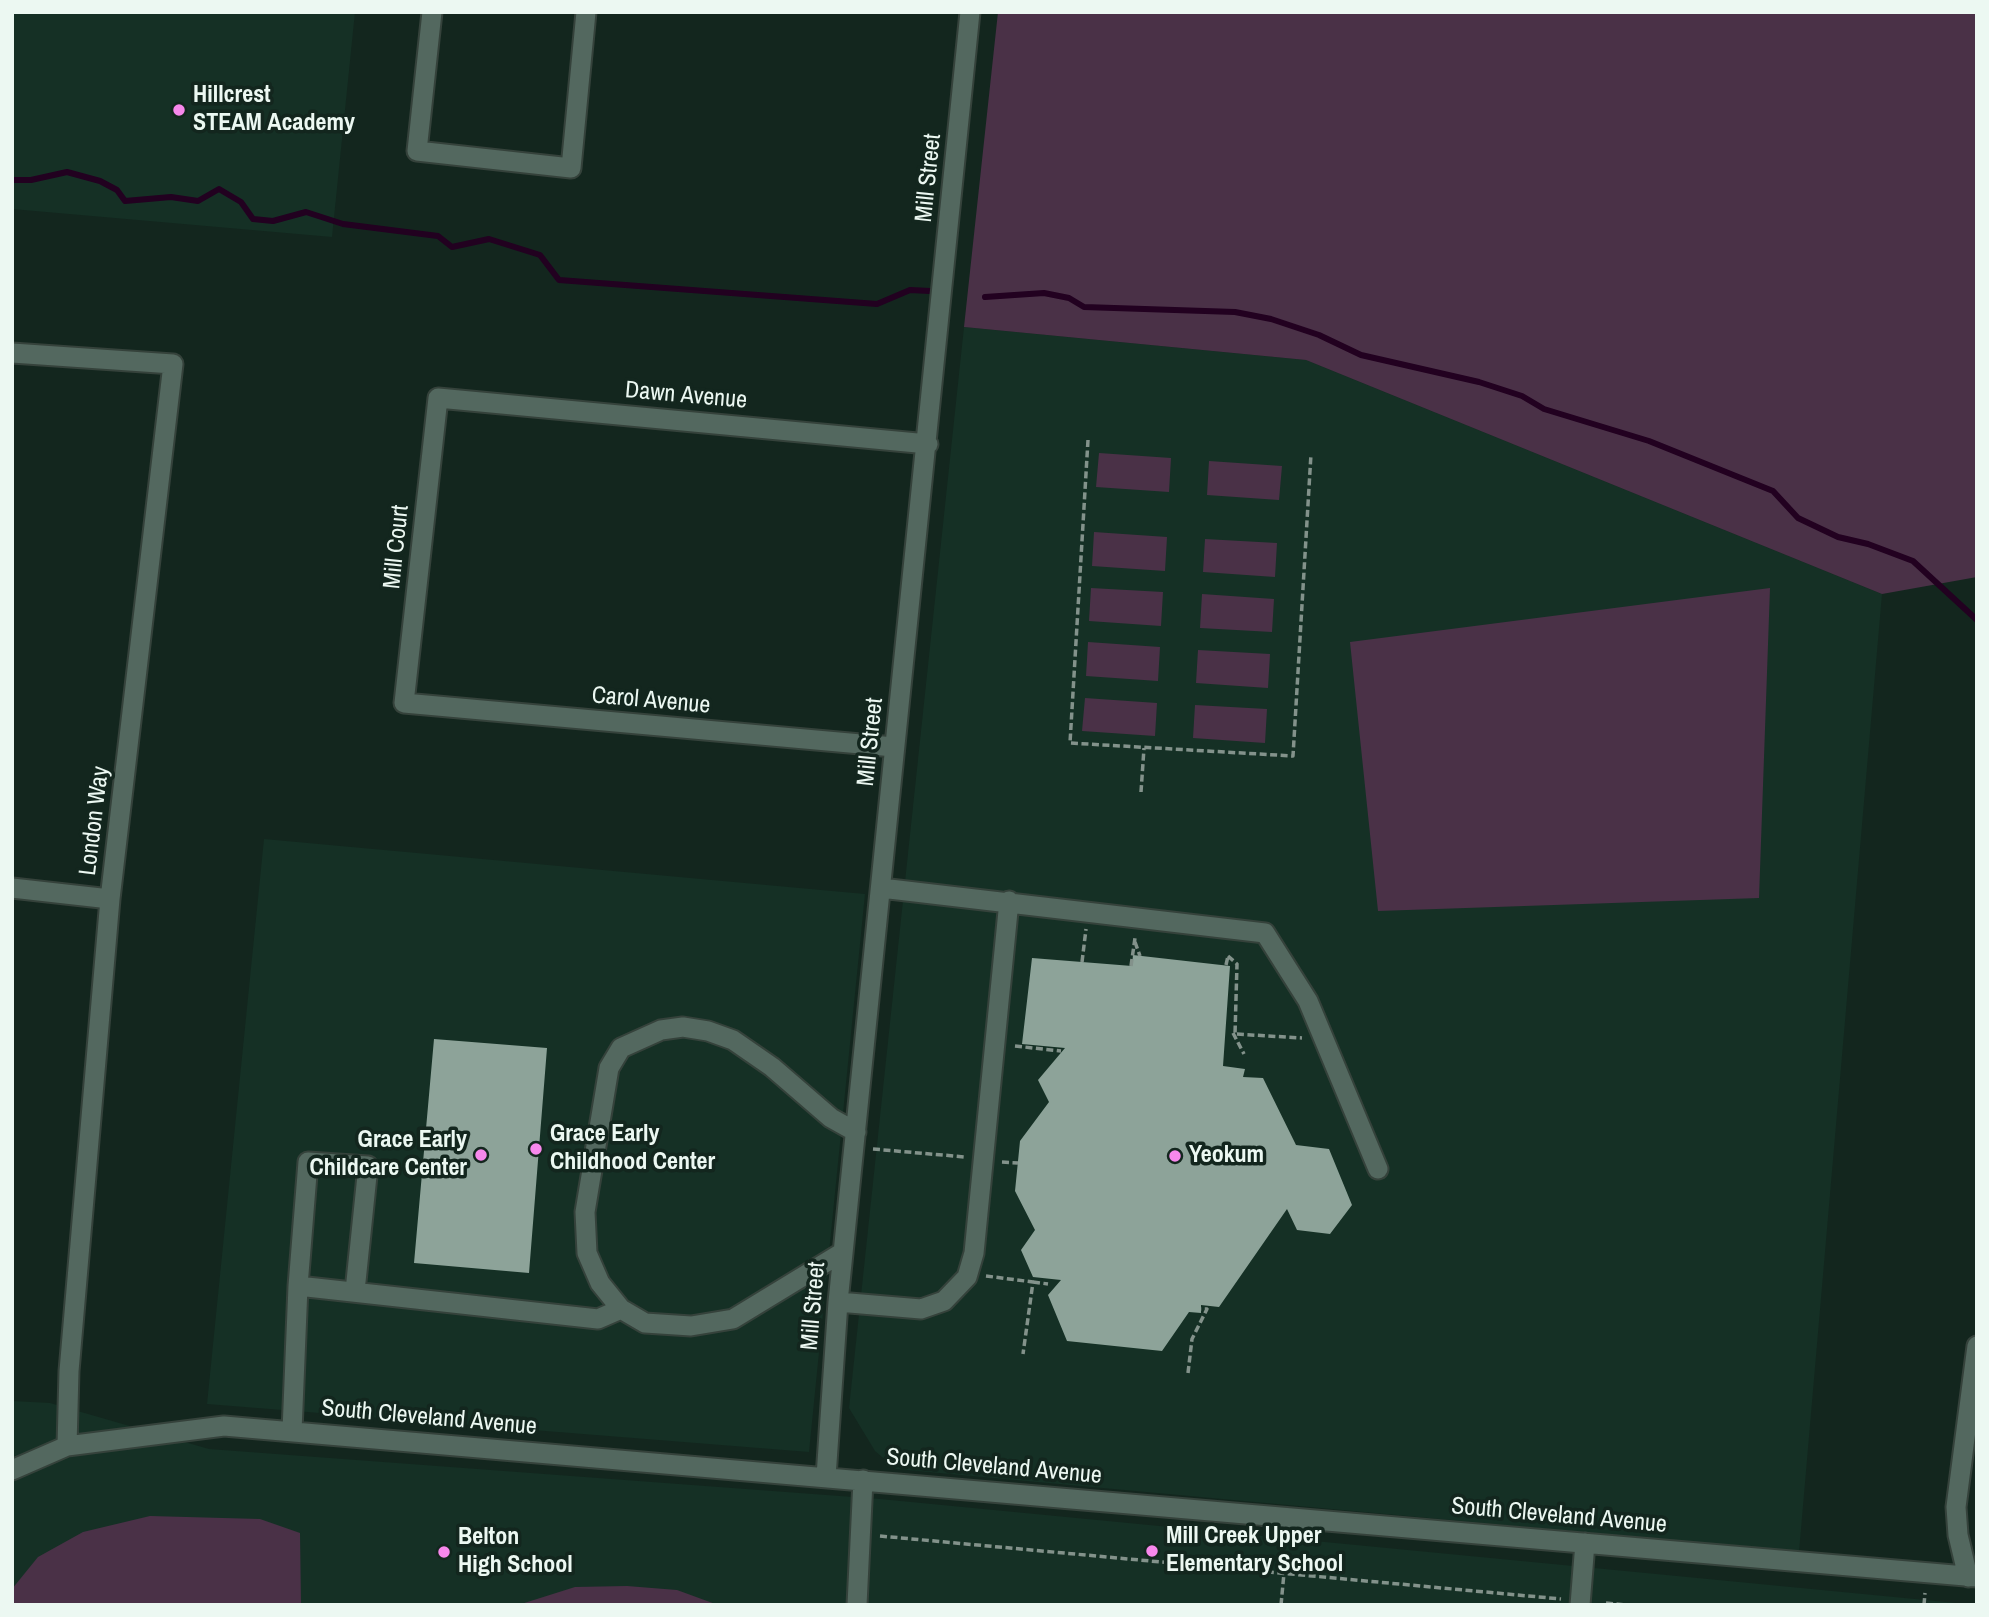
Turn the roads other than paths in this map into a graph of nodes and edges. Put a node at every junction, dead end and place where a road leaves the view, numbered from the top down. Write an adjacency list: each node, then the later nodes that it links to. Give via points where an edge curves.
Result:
1 (432, 12): 2 (street, via 417,151 572,168)
2 (586, 12)
3 (971, 12): 6 (street, Mill Street)
4 (12, 352): 11 (street, London Way, via 173,364)
5 (438, 398): 6 (street, Dawn Avenue); 7 (street, Mill Court)
6 (928, 444): 8 (street, Mill Street)
7 (404, 702): 8 (street, Carol Avenue)
8 (894, 747): 10 (street, Mill Street)
9 (12, 888): 11 (street)
10 (881, 888): 12 (street); 13 (street, Mill Street)
11 (110, 899): 22 (street, London Way, via 69,1371)
12 (1009, 901): 14 (street, via 1265,933 1308,1001); 18 (street, via 974,1253 967,1277 944,1301 921,1309)
13 (856, 1132): 15 (street, Mill Street); 19 (street, via 831,1118 772,1067 721,1035 683,1027 661,1030 621,1048 608,1068 585,1212 587,1253 600,1283)
14 (1378, 1169)
15 (843, 1252): 18 (street, Mill Street); 19 (street, via 733,1319 691,1326 645,1323)
16 (299, 1286): 17 (street); 17 (street, via 308,1162 368,1166); 21 (street)
17 (355, 1291): 19 (street, via 598,1319)
18 (838, 1302): 24 (street, Mill Street)
19 (621, 1309)
20 (1977, 1346): 27 (street, via 1956,1507 1958,1535)
21 (292, 1431): 22 (street, South Cleveland Avenue, via 225,1426); 24 (street, South Cleveland Avenue)
22 (67, 1446): 23 (street, South Cleveland Avenue)
23 (12, 1470)
24 (826, 1477): 25 (street, South Cleveland Avenue)
25 (863, 1480): 26 (street, South Cleveland Avenue); 29 (street)
26 (1586, 1543): 27 (street, South Cleveland Avenue); 28 (street)
27 (1973, 1577)
28 (1575, 1602)
29 (857, 1605)

